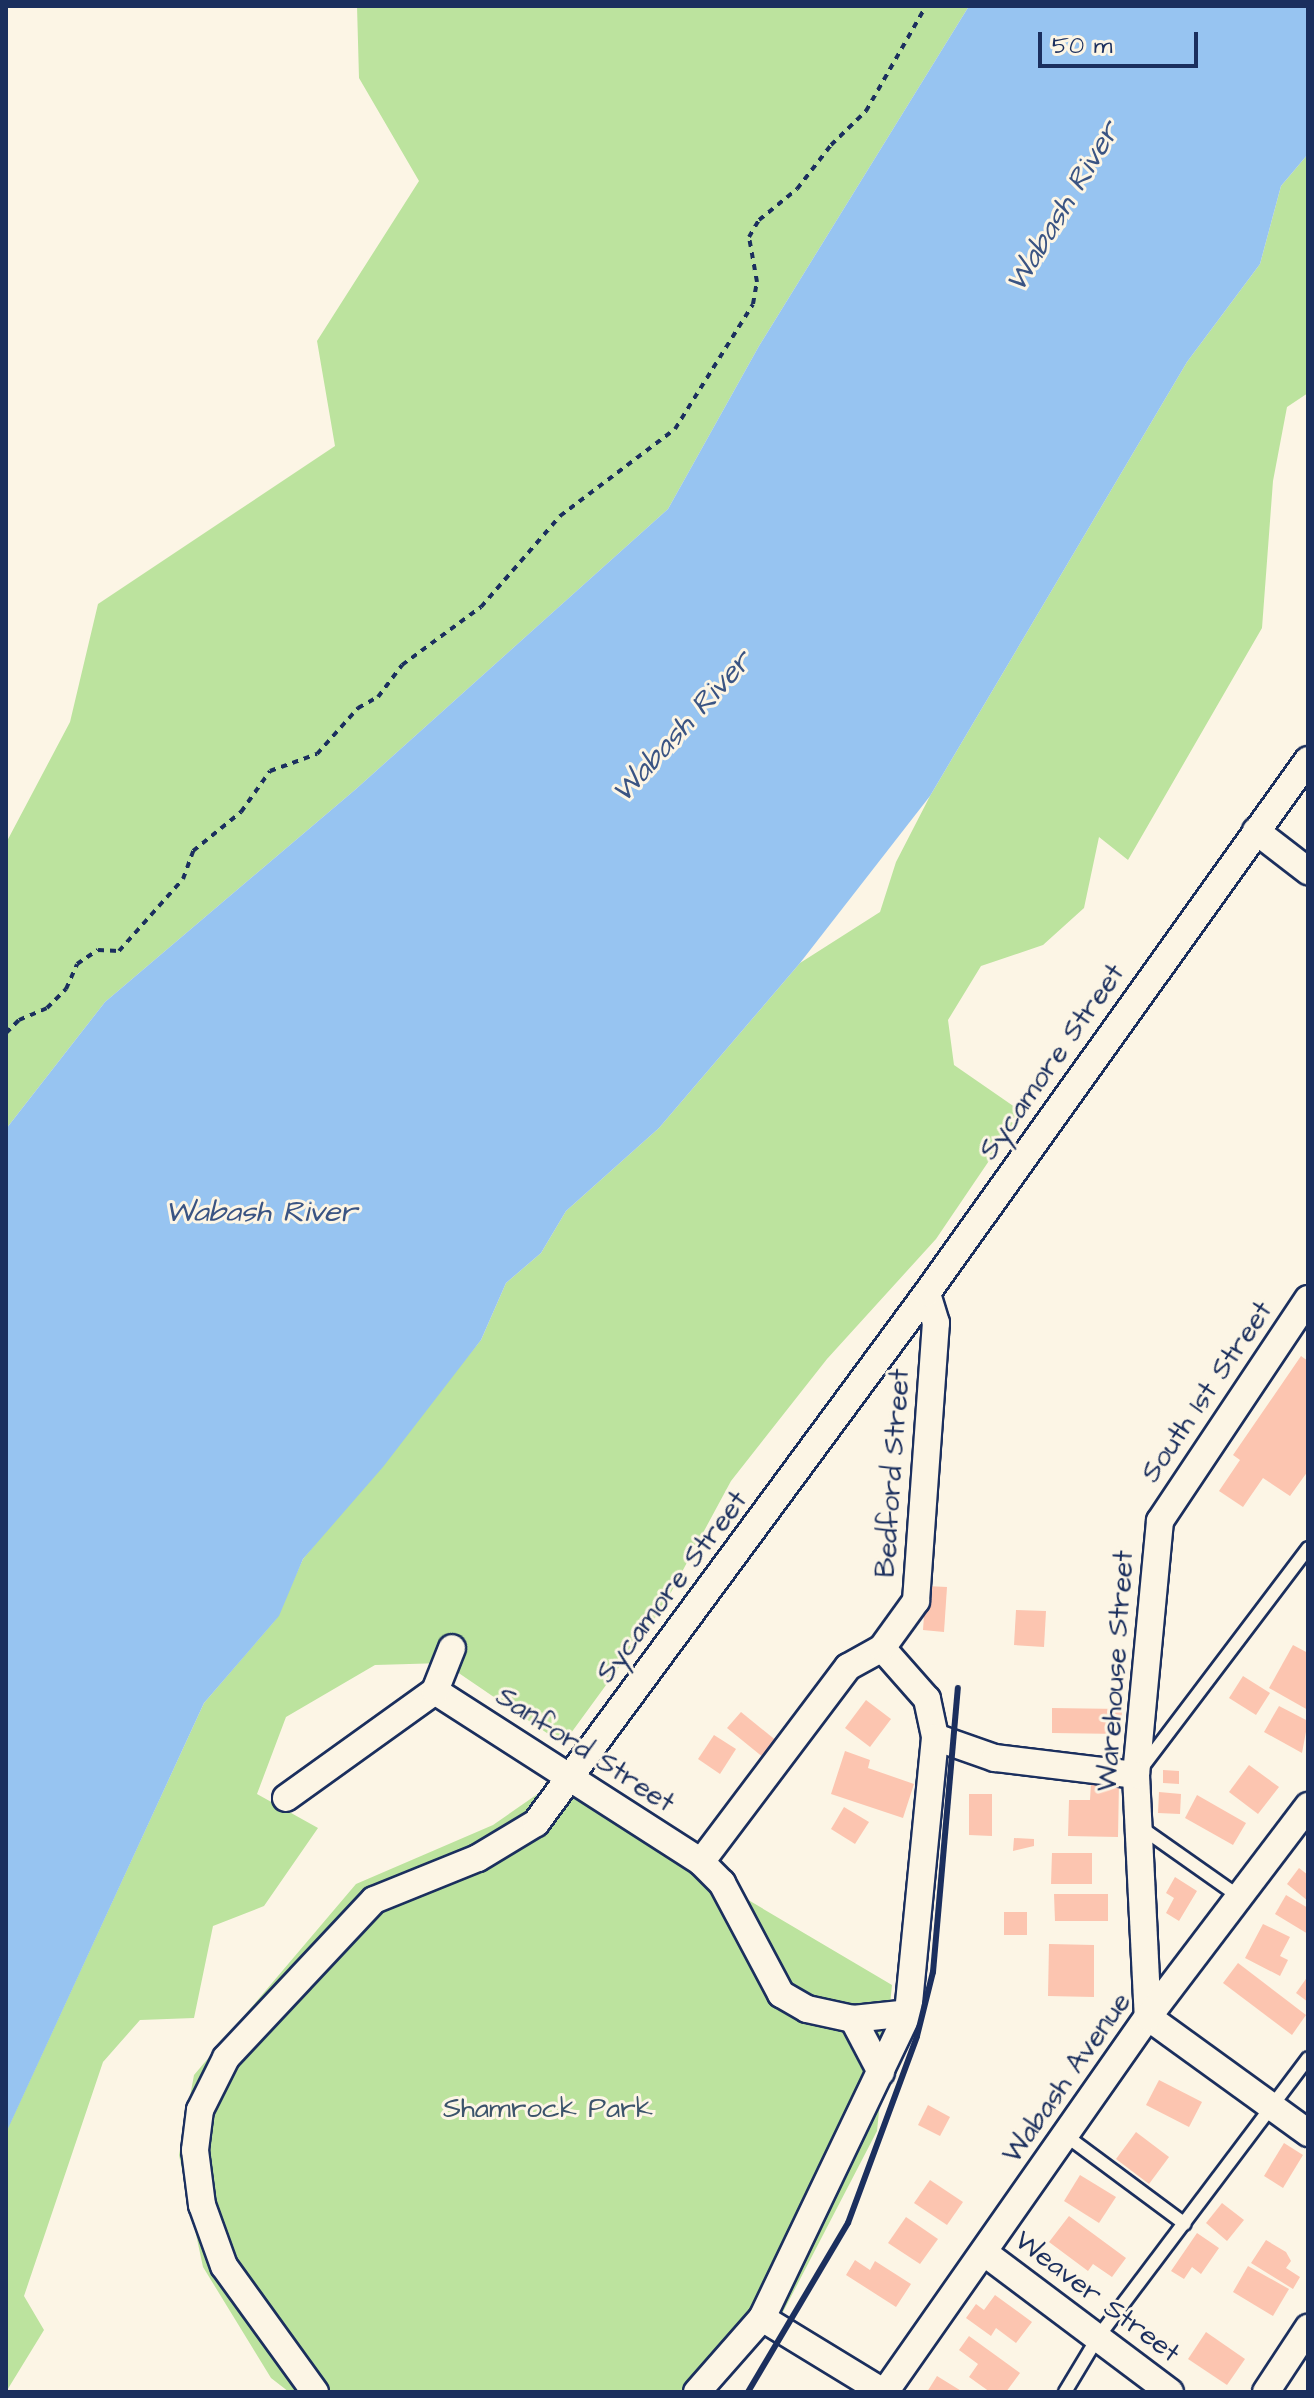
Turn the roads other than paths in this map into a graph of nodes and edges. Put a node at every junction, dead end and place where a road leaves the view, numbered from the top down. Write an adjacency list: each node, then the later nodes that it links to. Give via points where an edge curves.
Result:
1 (1308, 760): 2 (street, Sycamore Street)
2 (1256, 831): 3 (street); 4 (street, Sycamore Street)
3 (1308, 871)
4 (927, 1293): 9 (street, Bedford Street, via 936,1323 916,1601); 13 (street, Sycamore Street)
5 (1308, 1299): 6 (street, South 1st Street)
6 (1160, 1521): 12 (street, Warehouse Street)
7 (1308, 1548): 12 (lane)
8 (452, 1648): 10 (street)
9 (882, 1648): 11 (street, via 927,1699); 17 (street, Bedford Street, via 848,1667)
10 (435, 1691): 13 (street, Sanford Street); 14 (street)
11 (935, 1737): 12 (street, via 995,1758); 19 (street)
12 (1136, 1775): 16 (street, Warehouse Street)
13 (568, 1779): 17 (street, Sanford Street); 32 (street, Sycamore Street, via 519,1837 394,1889 353,1918 226,2058 205,2096 195,2150 202,2205 224,2266)
14 (286, 1798)
15 (1308, 1806): 18 (street, Wabash Avenue)
16 (1139, 1826): 18 (lane); 20 (street, Warehouse Street)
17 (701, 1862): 21 (street, Sanford Street, via 722,1883 781,1994 807,2009)
18 (1241, 1898): 20 (street, Wabash Avenue)
19 (908, 2013): 21 (street, Sanford Street); 23 (street)
20 (1148, 2017): 24 (street); 26 (street, Wabash Avenue)
21 (853, 2019): 23 (street)
22 (1308, 2058): 24 (lane)
23 (881, 2072): 29 (street)
24 (1272, 2107): 25 (street); 27 (lane)
25 (1308, 2133)
26 (1065, 2135): 27 (lane); 28 (street, Wabash Avenue)
27 (1185, 2224): 31 (lane)
28 (986, 2254): 31 (street, Weaver Street); 34 (street, Wabash Avenue)
29 (762, 2318): 33 (street); 34 (street)
30 (1308, 2328): 37 (street)
31 (1098, 2337): 35 (lane); 36 (street, Weaver Street)
32 (315, 2392)
33 (697, 2392)
34 (884, 2392)
35 (1065, 2392)
36 (1170, 2392)
37 (1266, 2392)

